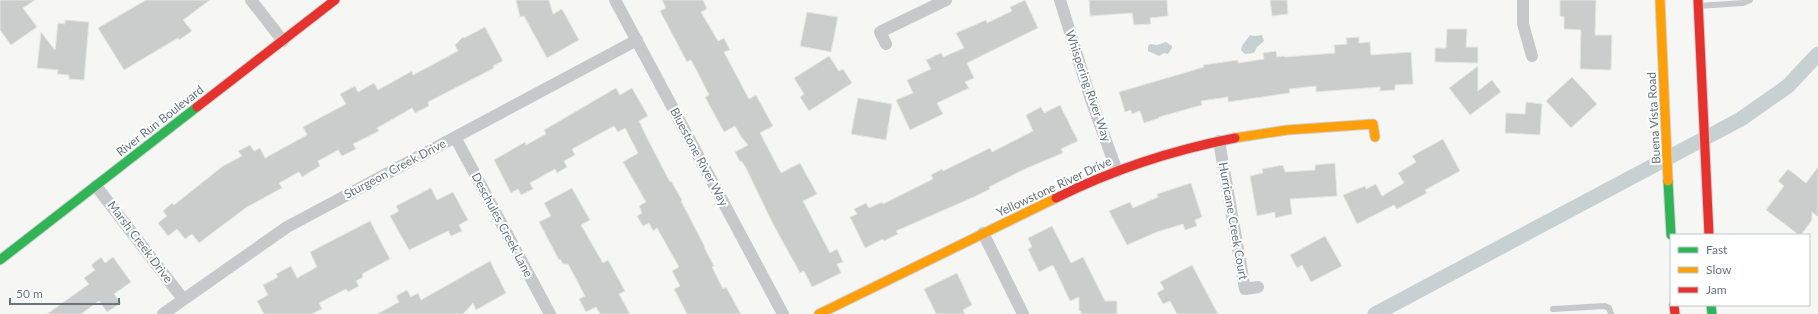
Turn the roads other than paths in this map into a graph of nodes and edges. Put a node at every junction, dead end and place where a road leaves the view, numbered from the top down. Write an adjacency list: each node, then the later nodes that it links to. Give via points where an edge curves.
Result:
1 (251, 0): 11 (street)
2 (335, 0): 11 (street, River Run Boulevard)
3 (616, 0): 10 (street, Bluestone River Way)
4 (946, 0): 12 (street, via 880,32)
5 (1060, 0): 17 (street, Whispering River Way, via 1091,100)
6 (1523, 0): 13 (street, via 1524,24)
7 (1660, 0): 20 (street, Buena Vista Road)
8 (1750, 0): 9 (lane, via 1743,3)
9 (1698, 3): 21 (street)
10 (637, 40): 14 (street, Sturgeon Creek Drive); 28 (street, Bluestone River Way)
11 (283, 41): 18 (street, River Run Boulevard)
12 (886, 44)
13 (1532, 56)
14 (455, 137): 24 (street, Sturgeon Creek Drive, via 288,227); 27 (street, Deschules Creek Lane)
15 (1374, 137): 16 (street, Yellowstone River Drive, via 1373,124 1283,131)
16 (1219, 141): 17 (street, Yellowstone River Drive); 23 (street, Hurricane Creek Court, via 1245,289)
17 (1118, 170): 19 (street, Yellowstone River Drive)
18 (96, 186): 22 (street, River Run Boulevard); 24 (street, Marsh Creek Drive)
19 (983, 233): 29 (street, Yellowstone River Drive); 30 (street)
20 (1671, 234)
21 (1709, 234)
22 (0, 260)
23 (1258, 286)
24 (183, 300): 26 (street, Sturgeon Creek Drive)
25 (1553, 309): 31 (lane, via 1605,306)
26 (162, 314)
27 (550, 314)
28 (783, 314)
29 (819, 314)
30 (1023, 314)
31 (1611, 314)

